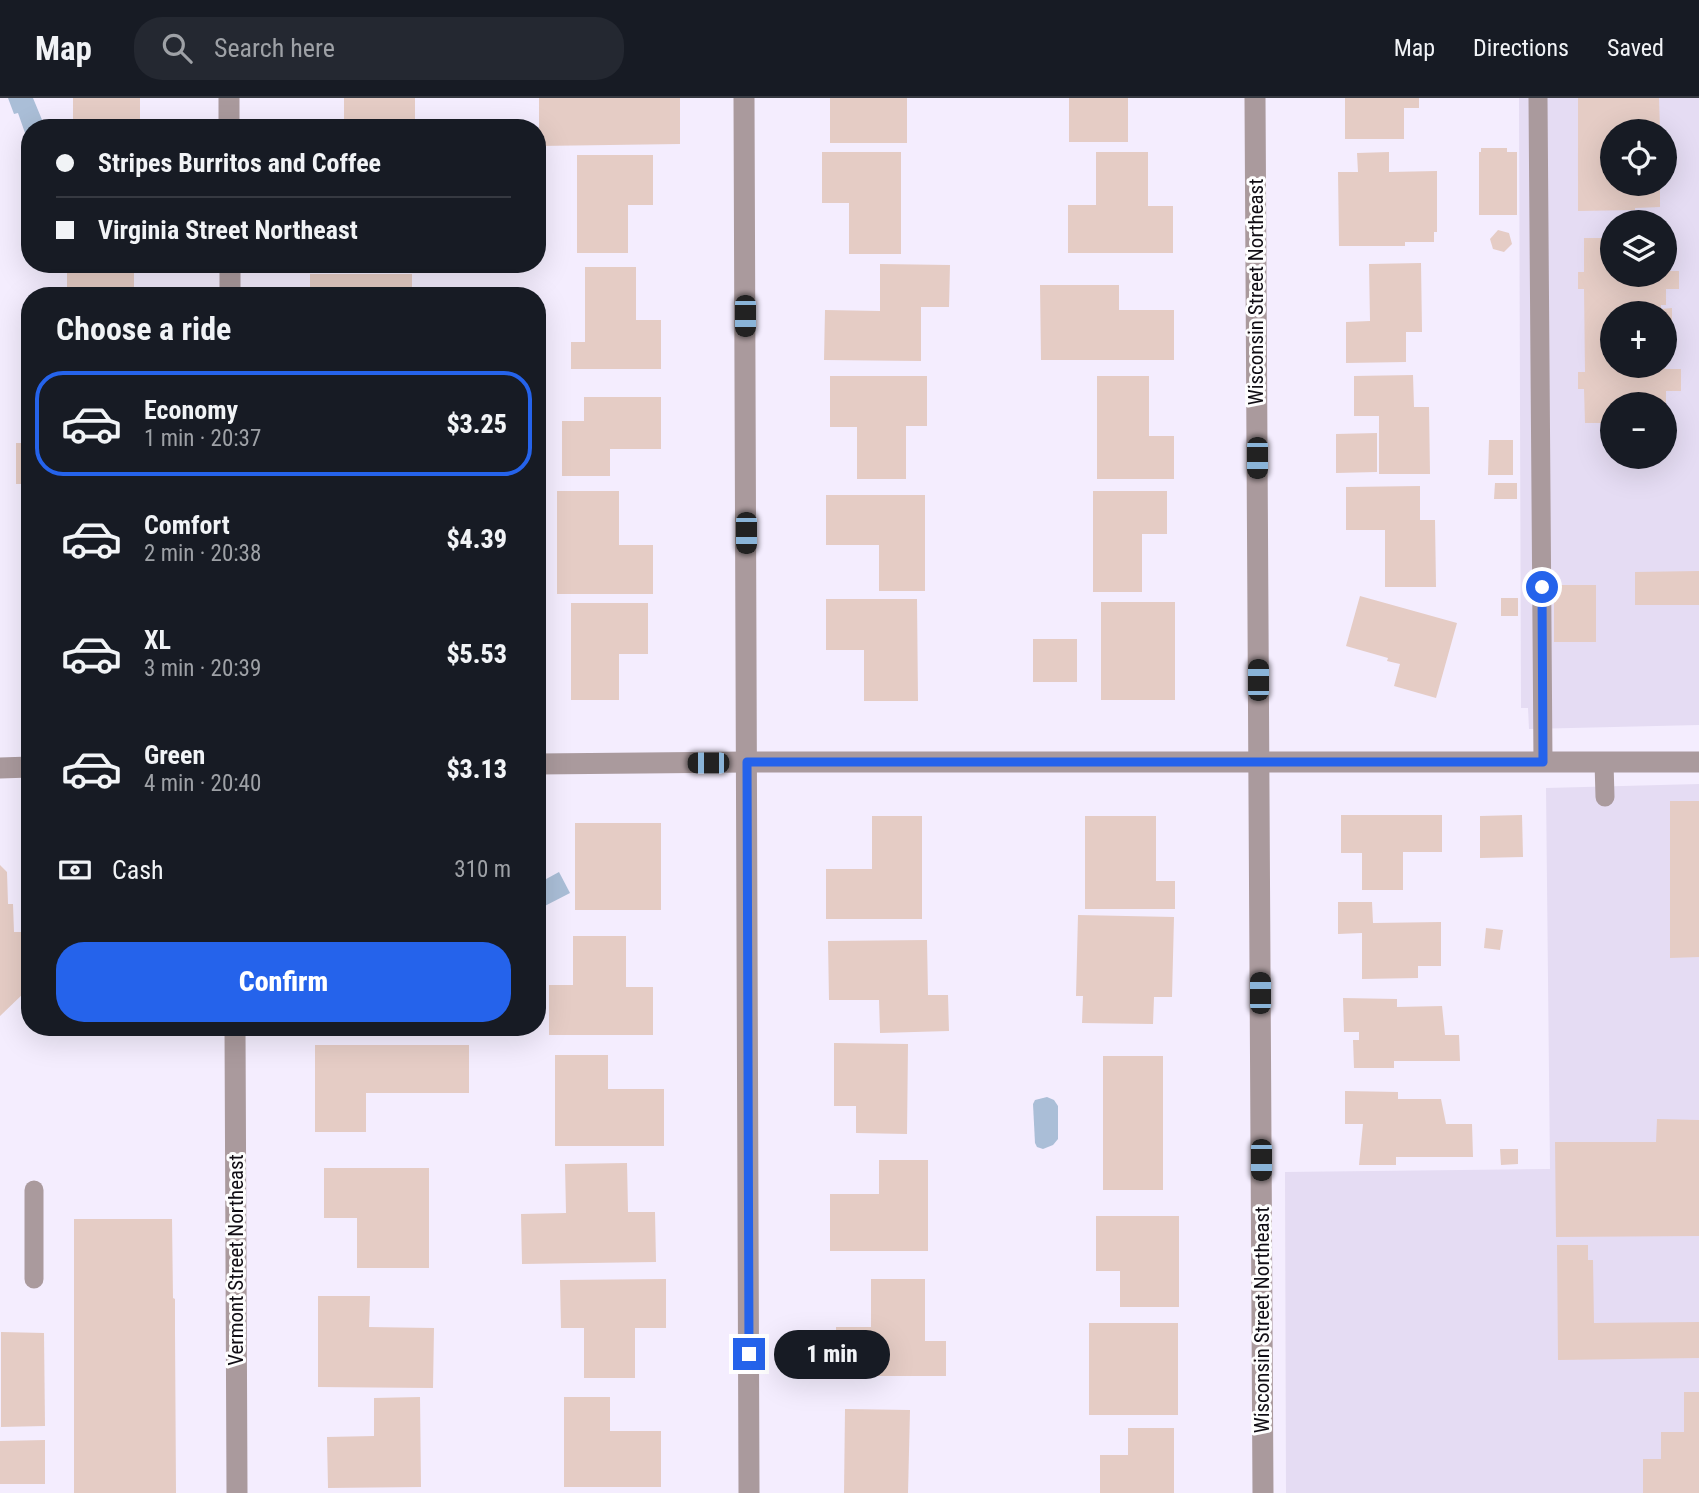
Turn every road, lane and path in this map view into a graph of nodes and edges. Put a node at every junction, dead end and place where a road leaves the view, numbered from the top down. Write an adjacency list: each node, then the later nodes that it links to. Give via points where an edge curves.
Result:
1 (229, 98): 5 (street)
2 (744, 98): 6 (street)
3 (1255, 98): 7 (street, Wisconsin Street Northeast)
4 (1538, 98): 8 (lane)
5 (229, 119)
6 (747, 762): 7 (street); 11 (street); 19 (street)
7 (1259, 762): 8 (street); 20 (street, Wisconsin Street Northeast)
8 (1543, 762): 9 (street)
9 (1604, 762): 10 (street); 14 (lane)
10 (1699, 762)
11 (546, 764)
12 (21, 767): 13 (street)
13 (0, 768)
14 (1605, 797)
15 (235, 1036): 18 (street, Vermont Street Northeast)
16 (34, 1190): 17 (lane)
17 (34, 1279)
18 (237, 1493)
19 (749, 1493)
20 (1263, 1493)

